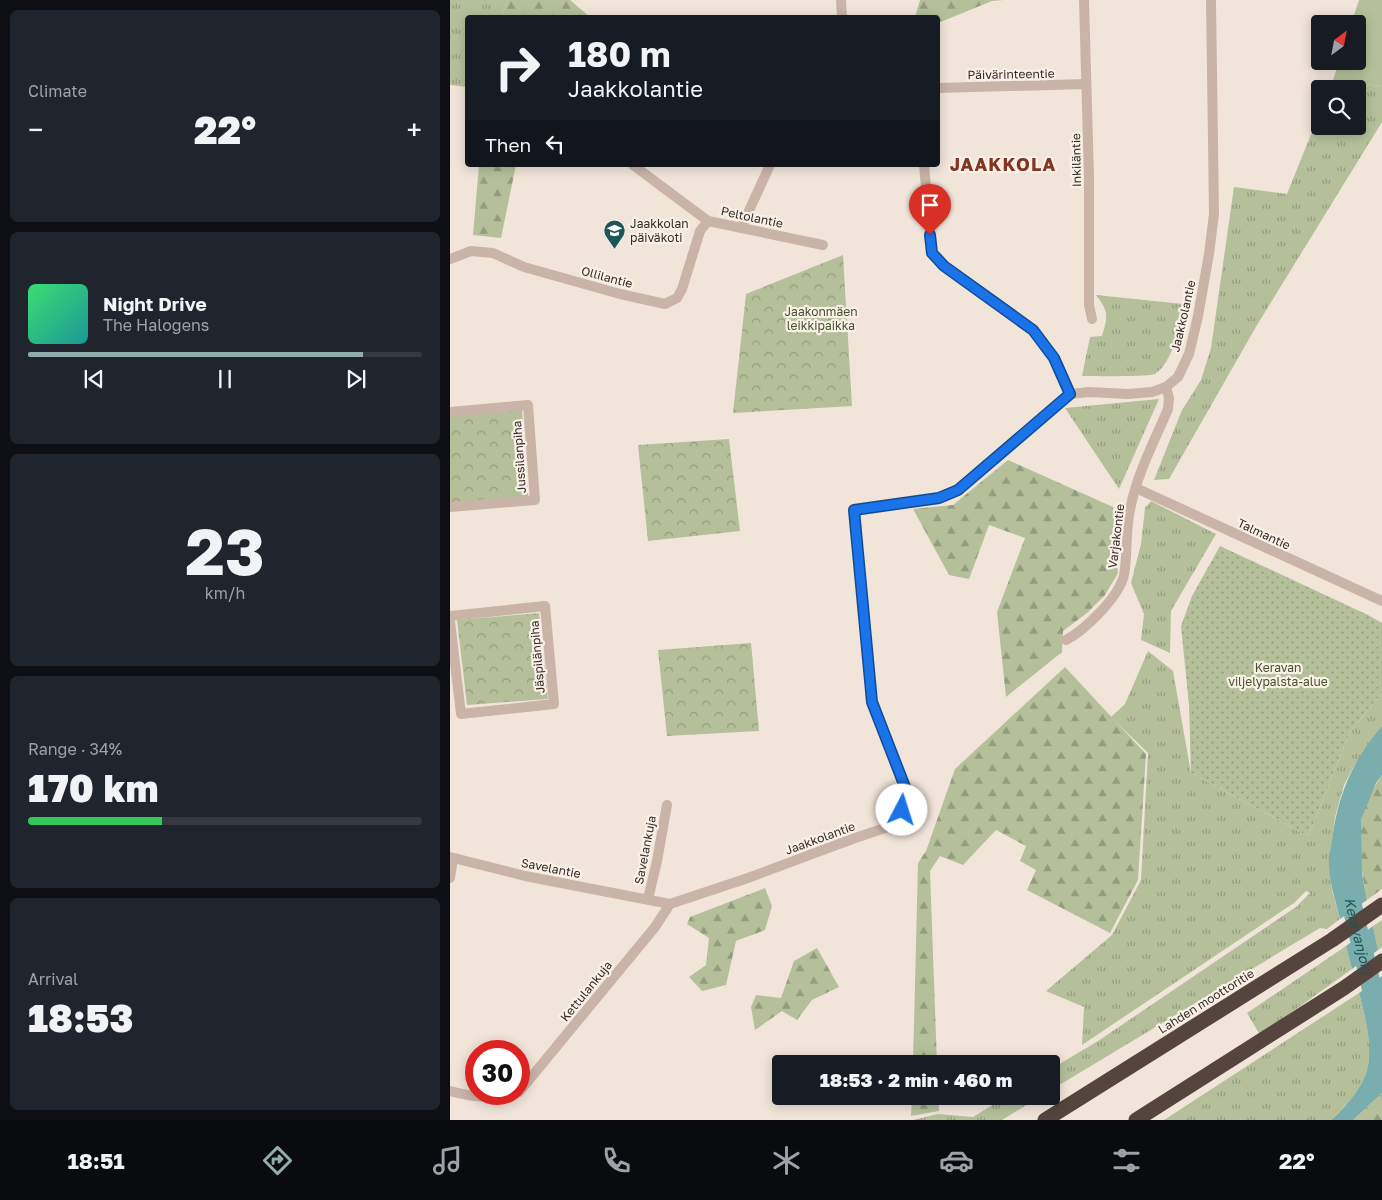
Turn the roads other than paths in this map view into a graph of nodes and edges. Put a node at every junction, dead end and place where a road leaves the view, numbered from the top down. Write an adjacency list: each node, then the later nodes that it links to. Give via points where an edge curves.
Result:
1 (841, 0): 4 (street)
2 (1084, 0): 5 (street, Inkiläntie)
3 (1211, 0): 15 (street, Jaakkolantie, via 1214,214 1211,244 1188,354 1178,377)
4 (842, 15)
5 (1086, 84): 6 (street, Päivärinteentie); 14 (street, Inkiläntie, via 1089,305)
6 (940, 88)
7 (636, 167): 10 (street, Peltolantie)
8 (769, 167): 11 (street)
9 (924, 167): 16 (street, via 932,253 962,280 1033,330 1054,358)
10 (708, 221): 11 (street, Peltolantie); 13 (street, Ollilantie, via 700,231 682,289 677,298 665,304 534,270 493,253 471,251)
11 (741, 228): 12 (street, Peltolantie)
12 (823, 245)
13 (450, 259)
14 (1092, 319)
15 (1166, 387): 16 (street, via 1128,394); 18 (street, Varjakontie, via 1168,409)
16 (1070, 394): 29 (street, Jaakkolantie, via 958,490 939,498 854,510 872,702 905,787 906,798 898,819 888,827)
17 (450, 412): 19 (street, Jussilanpiha, via 528,405 535,500)
18 (1136, 488): 20 (street, Talmantie); 23 (street, Varjakontie, via 1129,511 1124,578 1112,598 1078,634)
19 (450, 508)
20 (1382, 602)
21 (450, 616): 24 (street, Jäspilänpiha, via 545,606 554,704 461,714)
22 (450, 621): 24 (street, Jäspilänpiha)
23 (1066, 640)
24 (452, 669)
25 (667, 805): 28 (street, Savelankuja)
26 (452, 858): 27 (street); 28 (street, Savelantie, via 525,876)
27 (450, 878)
28 (648, 899): 29 (street)
29 (670, 904): 32 (street, Kettulankuja, via 655,927)
30 (1380, 906): 35 (highway, Lahden moottoritie, via 1332,940)
31 (1382, 962): 36 (highway)
32 (530, 1079)
33 (450, 1091): 34 (street)
34 (465, 1095)
35 (1045, 1120)
36 (1136, 1120)

